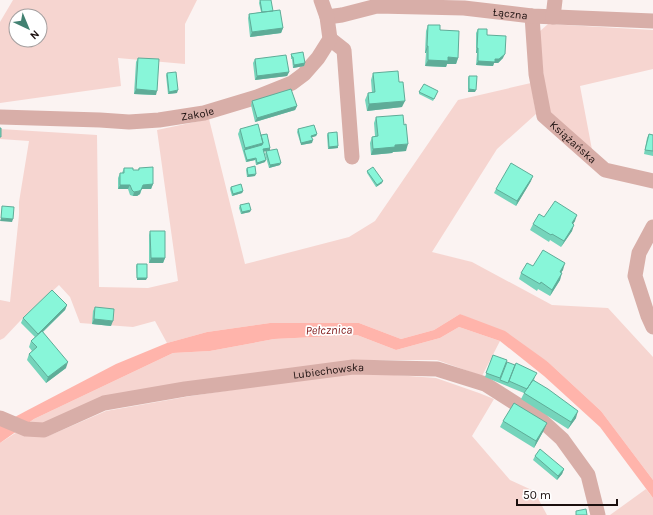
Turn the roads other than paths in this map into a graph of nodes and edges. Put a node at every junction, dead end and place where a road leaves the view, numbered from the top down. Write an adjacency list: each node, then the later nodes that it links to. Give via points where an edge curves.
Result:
1 (321, 0): 5 (street)
2 (555, 0): 6 (street)
3 (378, 3): 4 (street, Łączna, via 464,8); 5 (street, Łączna, via 342,16)
4 (532, 16): 6 (street, Łączna); 11 (street, Książańska, via 536,74 544,116 605,170)
5 (327, 17): 8 (street)
6 (553, 17): 7 (street, Łączna)
7 (653, 21)
8 (330, 39): 9 (street, Zakole, via 318,58 292,83 204,113 129,122); 10 (street, via 344,50)
9 (0, 117)
10 (352, 157)
11 (653, 182)
12 (653, 227): 13 (street, via 639,253 635,276)
13 (653, 327)
14 (0, 418): 15 (street, Lubiechowska, via 26,429 44,430 104,403 185,389 353,367 437,369 485,384 546,424 562,439 588,475)
15 (598, 515)

